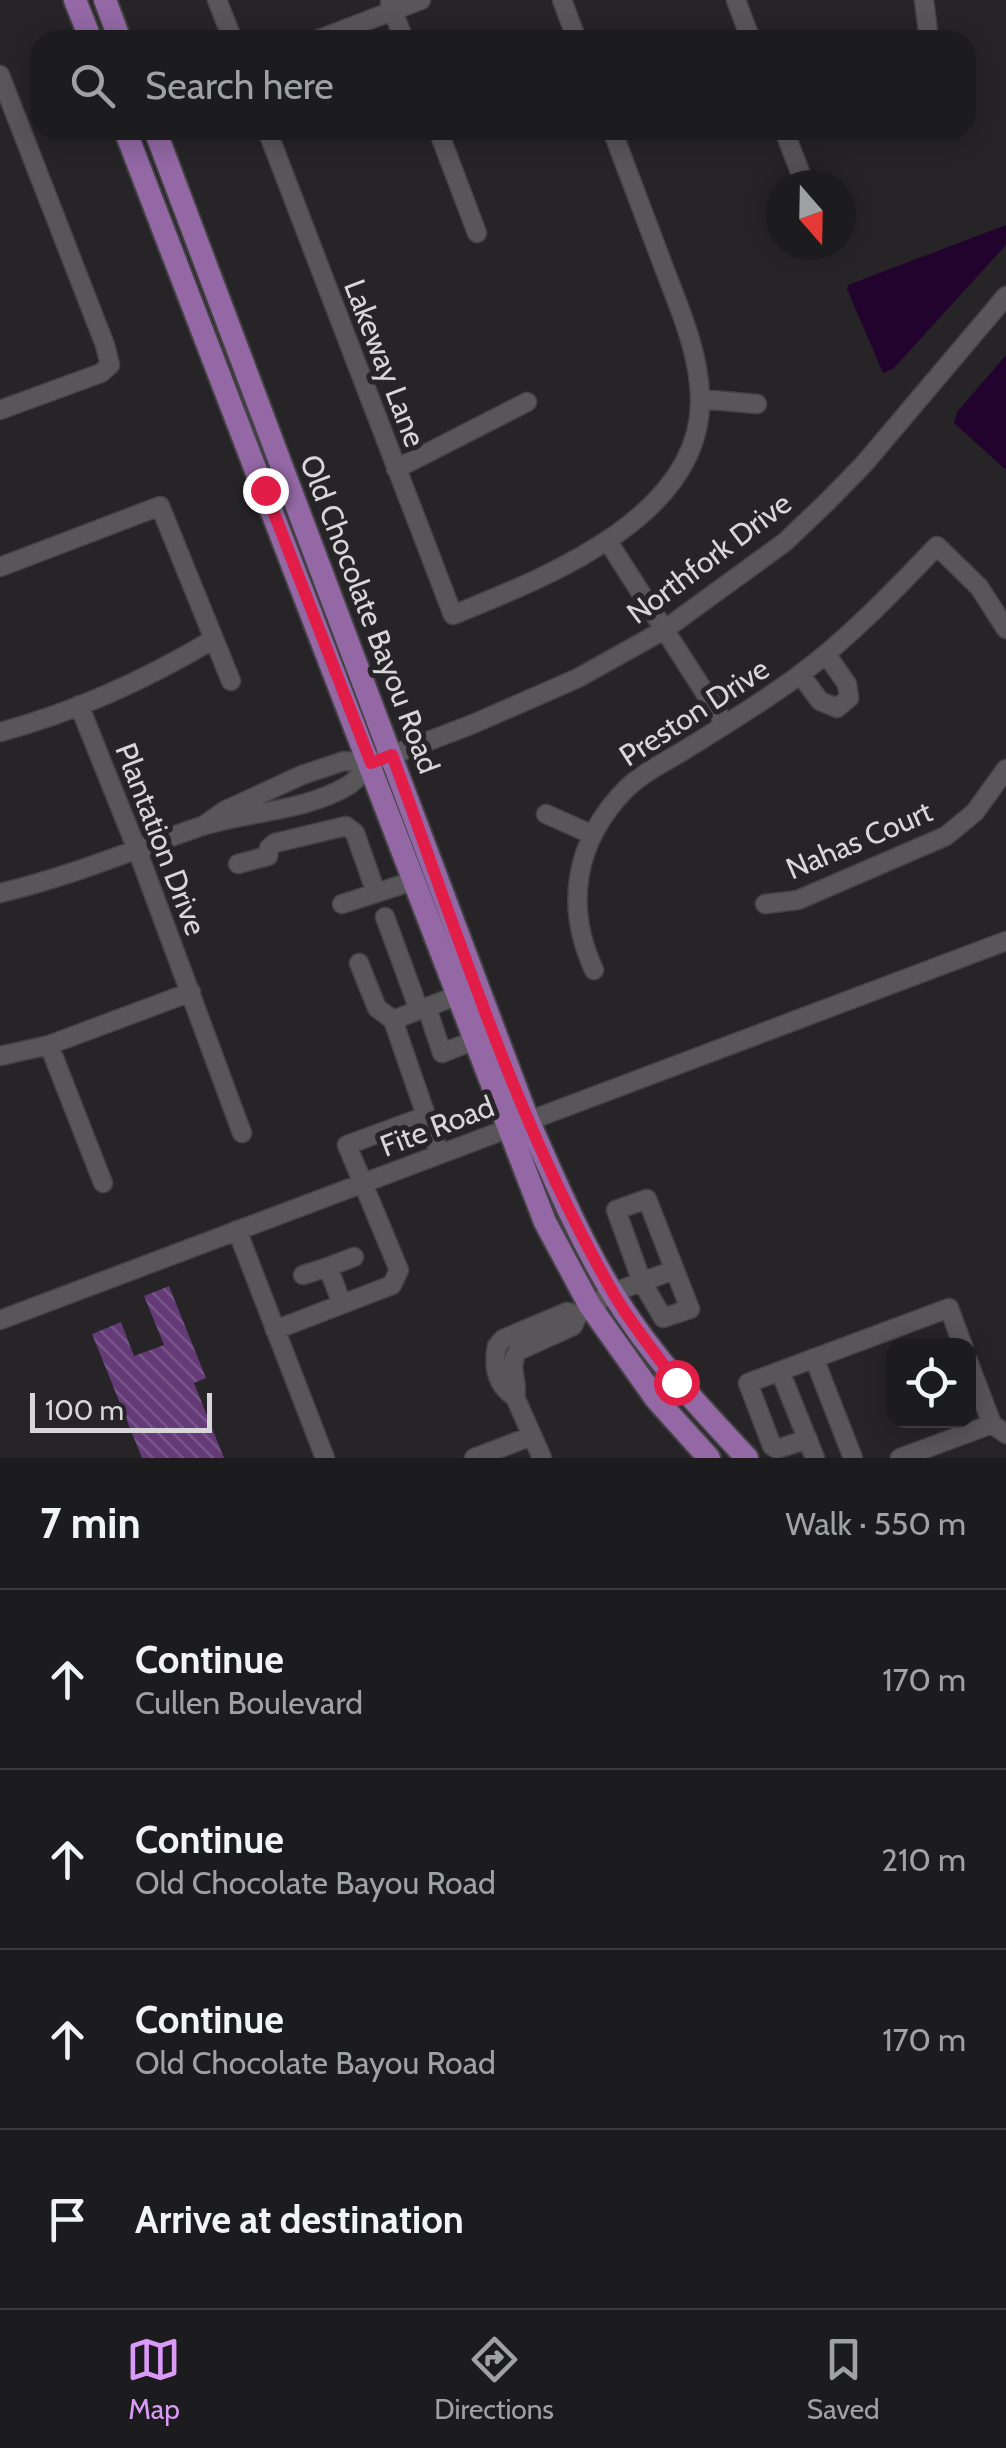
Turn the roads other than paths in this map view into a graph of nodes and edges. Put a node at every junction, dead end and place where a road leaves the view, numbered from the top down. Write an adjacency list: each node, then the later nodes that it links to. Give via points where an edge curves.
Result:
1 (76, 0): 9 (main road)
2 (105, 0): 10 (main road)
3 (217, 0): 11 (street)
4 (421, 0): 8 (street)
5 (562, 0): 14 (street)
6 (736, 0): 15 (street)
7 (924, 0): 16 (street)
8 (391, 5): 12 (street); 13 (street)
9 (87, 30)
10 (116, 30)
11 (229, 30)
12 (338, 30)
13 (400, 30)
14 (574, 30)
15 (747, 30)
16 (927, 30)
17 (0, 75): 30 (street, via 110,365)
18 (129, 140): 43 (main road, Old Chocolate Bayou Road)
19 (159, 140): 43 (main road, Old Chocolate Bayou Road)
20 (271, 140): 31 (street, Lakeway Lane)
21 (442, 140): 25 (street)
22 (616, 140): 27 (street, via 683,319)
23 (788, 140): 24 (street)
24 (799, 170)
25 (477, 234)
26 (1006, 296): 35 (street, Northfork Drive, via 826,502 785,542)
27 (701, 399): 29 (street); 32 (street, via 695,438 660,498)
28 (527, 402): 31 (street)
29 (757, 404)
30 (0, 410)
31 (396, 469): 32 (street, Lakeway Lane, via 453,615 545,576)
32 (607, 540): 35 (street)
33 (0, 567): 36 (street, via 160,506)
34 (1006, 629): 37 (street, Preston Drive, via 978,587 937,546)
35 (664, 630): 41 (street); 43 (street, Northfork Drive, via 528,701)
36 (214, 639): 39 (street); 40 (street, via 160,671)
37 (826, 654): 38 (street, Preston Drive); 38 (street, via 846,684 849,698 838,708 820,700)
38 (800, 674): 41 (street, Preston Drive)
39 (231, 680)
40 (79, 705): 42 (street); 50 (street, Plantation Drive)
41 (724, 724): 48 (street, Preston Drive, via 628,787)
42 (0, 732)
43 (381, 759): 45 (street, Northfork Drive, via 350,784); 47 (street, Northfork Drive, via 302,775); 52 (main road, Old Chocolate Bayou Road); 69 (main road, Old Chocolate Bayou Road)
44 (1006, 769): 56 (street, Nahas Court, via 976,812 946,836 798,900)
45 (277, 809): 47 (street, Northfork Drive); 49 (street)
46 (546, 814): 48 (street)
47 (203, 826): 50 (street, Northfork Drive)
48 (593, 834): 60 (street, Preston Drive, via 581,862 576,914)
49 (286, 841): 51 (street, via 269,848 268,856); 54 (street, via 346,826)
50 (138, 852): 53 (street, Northfork Drive); 61 (street, Plantation Drive)
51 (238, 864)
52 (412, 881): 54 (street); 62 (main road, Old Chocolate Bayou Road)
53 (0, 893)
54 (376, 893): 55 (street)
55 (342, 904)
56 (765, 904)
57 (386, 916): 63 (street)
58 (1006, 942): 69 (street, Fite Road)
59 (359, 963): 64 (street, via 378,1008)
60 (594, 970)
61 (191, 992): 66 (street); 70 (street, Plantation Drive)
62 (456, 996): 63 (street); 65 (main road, Old Chocolate Bayou Road)
63 (423, 1009): 64 (street); 65 (street, via 442,1053)
64 (392, 1020): 68 (street)
65 (474, 1041): 69 (main road, Old Chocolate Bayou Road)
66 (49, 1045): 67 (street); 72 (street)
67 (0, 1056)
68 (426, 1116): 71 (street); 73 (street, via 347,1145)
69 (518, 1125): 71 (street, Fite Road); 80 (main road); 82 (main road, via 545,1222)
70 (242, 1133)
71 (439, 1154): 73 (street, Fite Road)
72 (103, 1183)
73 (361, 1184): 74 (street, Fite Road); 81 (street, via 399,1270 392,1285)
74 (237, 1230): 83 (street, Fite Road); 84 (street)
75 (354, 1257): 76 (street)
76 (328, 1267): 78 (street); 81 (street)
77 (674, 1270): 79 (street); 79 (street, via 690,1309 663,1318); 79 (street, via 647,1199 616,1210)
78 (303, 1276)
79 (642, 1282): 80 (street)
80 (612, 1293): 82 (street); 96 (main road, via 676,1382)
81 (342, 1304): 84 (street)
82 (584, 1310): 90 (street, via 573,1326 546,1329 504,1364); 95 (main road)
83 (0, 1320)
84 (275, 1330): 92 (street)
85 (960, 1338): 86 (street, via 949,1308)
86 (814, 1358): 87 (street); 98 (street)
87 (780, 1371): 91 (street); 91 (street, via 748,1383 772,1446)
88 (976, 1379): 89 (street)
89 (999, 1429): 99 (street)
90 (532, 1436): 93 (street); 94 (street)
91 (808, 1439): 97 (street)
92 (325, 1458)
93 (474, 1458)
94 (542, 1458)
95 (708, 1458)
96 (746, 1458)
97 (816, 1458)
98 (853, 1458)
99 (900, 1458)

